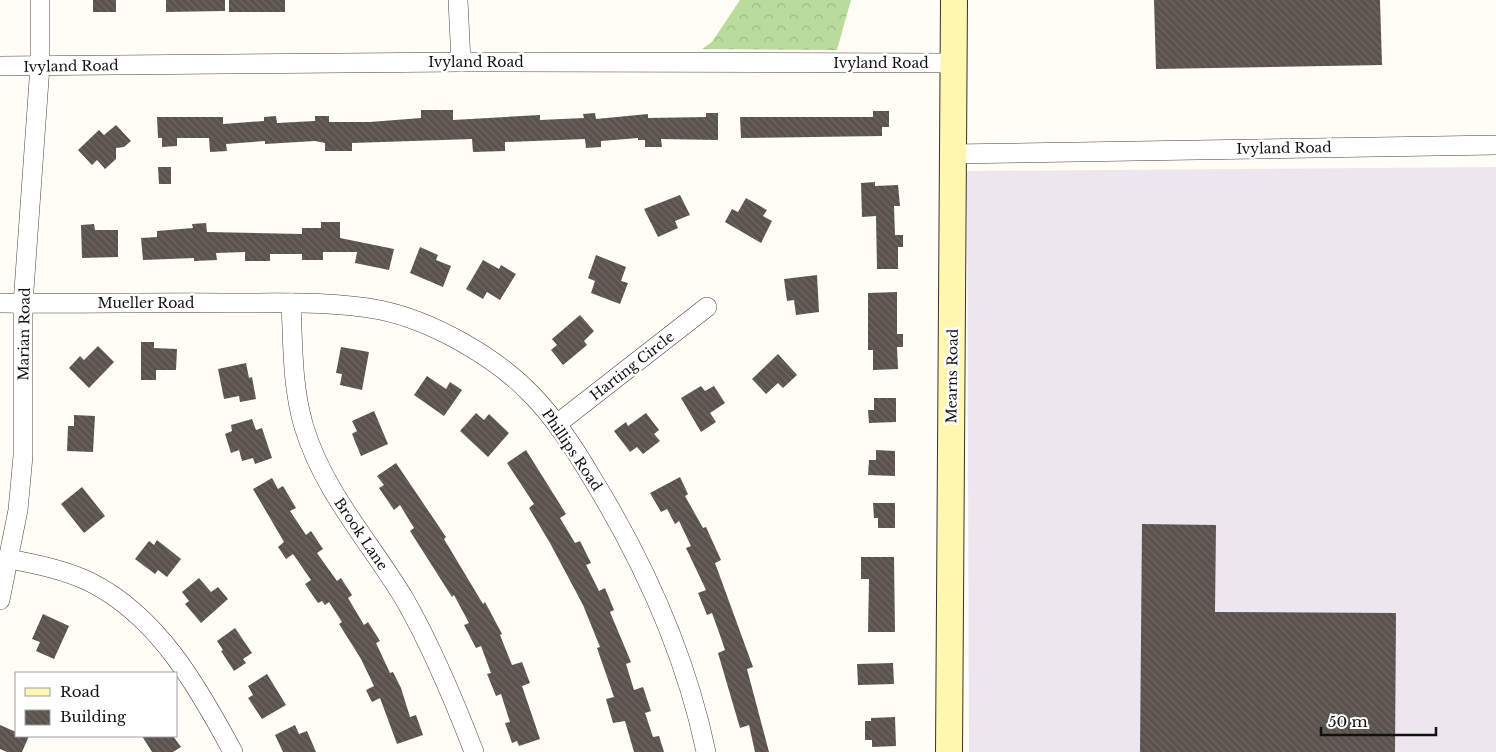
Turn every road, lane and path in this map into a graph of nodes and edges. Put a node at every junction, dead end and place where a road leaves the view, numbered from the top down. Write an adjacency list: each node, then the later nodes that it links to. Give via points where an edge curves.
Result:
1 (40, 0): 7 (street, Marian Road)
2 (458, 0): 4 (street)
3 (954, 0): 5 (street, Mearns Road)
4 (461, 62): 5 (street, Ivyland Road); 7 (street, Ivyland Road)
5 (952, 63): 9 (street, Mearns Road)
6 (0, 66): 7 (street, Ivyland Road)
7 (40, 66): 12 (street, Marian Road)
8 (1496, 145): 9 (street, Ivyland Road)
9 (952, 154): 20 (street, Mearns Road)
10 (291, 303): 12 (street, Mueller Road); 14 (street, Phillips Road, via 340,304 380,310 406,317 444,334 512,376); 18 (street, Brook Lane, via 294,372 312,451 343,511 405,601 449,687)
11 (0, 304): 12 (street, Mueller Road)
12 (23, 304): 15 (street, Marian Road, via 23,456)
13 (706, 307): 14 (street, Harting Circle)
14 (557, 424): 19 (street, Phillips Road, via 606,500 654,595 692,699)
15 (9, 559): 16 (street, Marian Road); 17 (street, via 74,575 115,597 138,614 158,635 200,694)
16 (0, 600)
17 (233, 752)
18 (474, 752)
19 (706, 752)
20 (948, 752)

